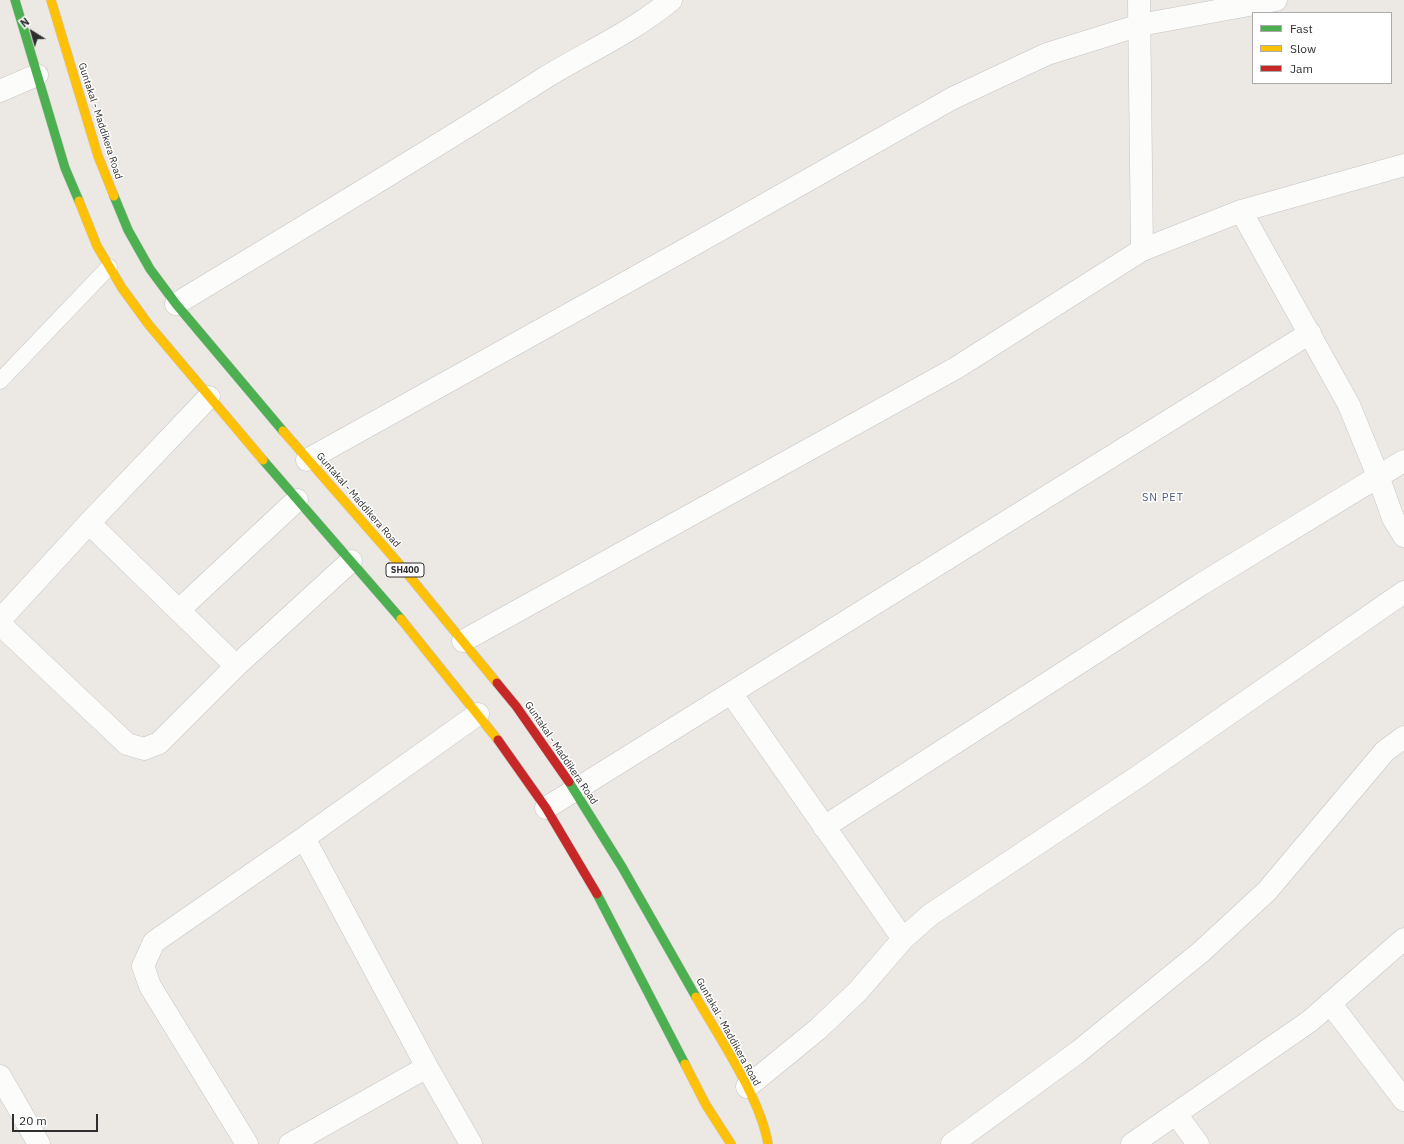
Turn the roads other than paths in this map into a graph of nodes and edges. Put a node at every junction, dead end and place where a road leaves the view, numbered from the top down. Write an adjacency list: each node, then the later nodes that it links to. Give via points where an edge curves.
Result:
1 (15, 0): 7 (main road)
2 (51, 0): 13 (main road, Guntakal - Maddikera Road / SH400, via 98,156 128,230 150,269)
3 (671, 0): 13 (street, via 656,13 558,70)
4 (1139, 0): 6 (street)
5 (1276, 0): 6 (street)
6 (1140, 25): 11 (street); 17 (street, via 1047,54 953,98)
7 (36, 75): 8 (street); 12 (main road, via 65,168 97,246)
8 (0, 91)
9 (1404, 165): 10 (street)
10 (1241, 211): 11 (street); 14 (street)
11 (1142, 250): 28 (street, via 956,368)
12 (109, 267): 15 (lane); 16 (main road, via 149,325)
13 (176, 304): 17 (main road, Guntakal - Maddikera Road / SH400)
14 (1310, 333): 19 (street, via 1349,405); 30 (street)
15 (0, 381)
16 (210, 397): 20 (main road); 21 (street)
17 (307, 460): 28 (main road, Guntakal - Maddikera Road / SH400, via 401,566)
18 (1404, 461): 19 (street)
19 (1378, 476): 22 (street, via 1393,518); 35 (street, via 1200,585)
20 (297, 500): 23 (main road); 25 (street)
21 (88, 522): 25 (street); 26 (street)
22 (1404, 536)
23 (350, 560): 29 (street); 31 (main road)
24 (1404, 592): 37 (street, via 1139,776 930,915)
25 (179, 610): 29 (street)
26 (0, 620)
27 (0, 624): 29 (street, via 127,744 144,749 159,743)
28 (463, 641): 33 (main road, Guntakal - Maddikera Road / SH400, via 516,706)
29 (236, 666)
30 (731, 693): 33 (street); 35 (street)
31 (478, 714): 34 (main road); 36 (street)
32 (1404, 737): 51 (street, via 1385,751 1267,891 1201,952 1078,1052)
33 (574, 789): 34 (street); 42 (main road, Guntakal - Maddikera Road / SH400, via 622,866)
34 (546, 808): 49 (main road, via 592,884 706,1106)
35 (824, 827): 37 (street)
36 (304, 838): 40 (street); 46 (street, via 154,942 143,966 150,986)
37 (903, 939): 42 (street, via 858,992 818,1029)
38 (1404, 939): 39 (street)
39 (1330, 1003): 43 (street); 44 (street, via 1310,1021)
40 (427, 1067): 47 (street); 48 (street)
41 (0, 1076): 45 (street)
42 (747, 1087): 50 (main road, Guntakal - Maddikera Road / SH400, via 766,1131)
43 (1404, 1100)
44 (1176, 1114): 52 (street); 53 (street)
45 (39, 1144)
46 (246, 1144)
47 (290, 1144)
48 (471, 1144)
49 (731, 1144)
50 (768, 1144)
51 (952, 1144)
52 (1132, 1144)
53 (1198, 1144)

